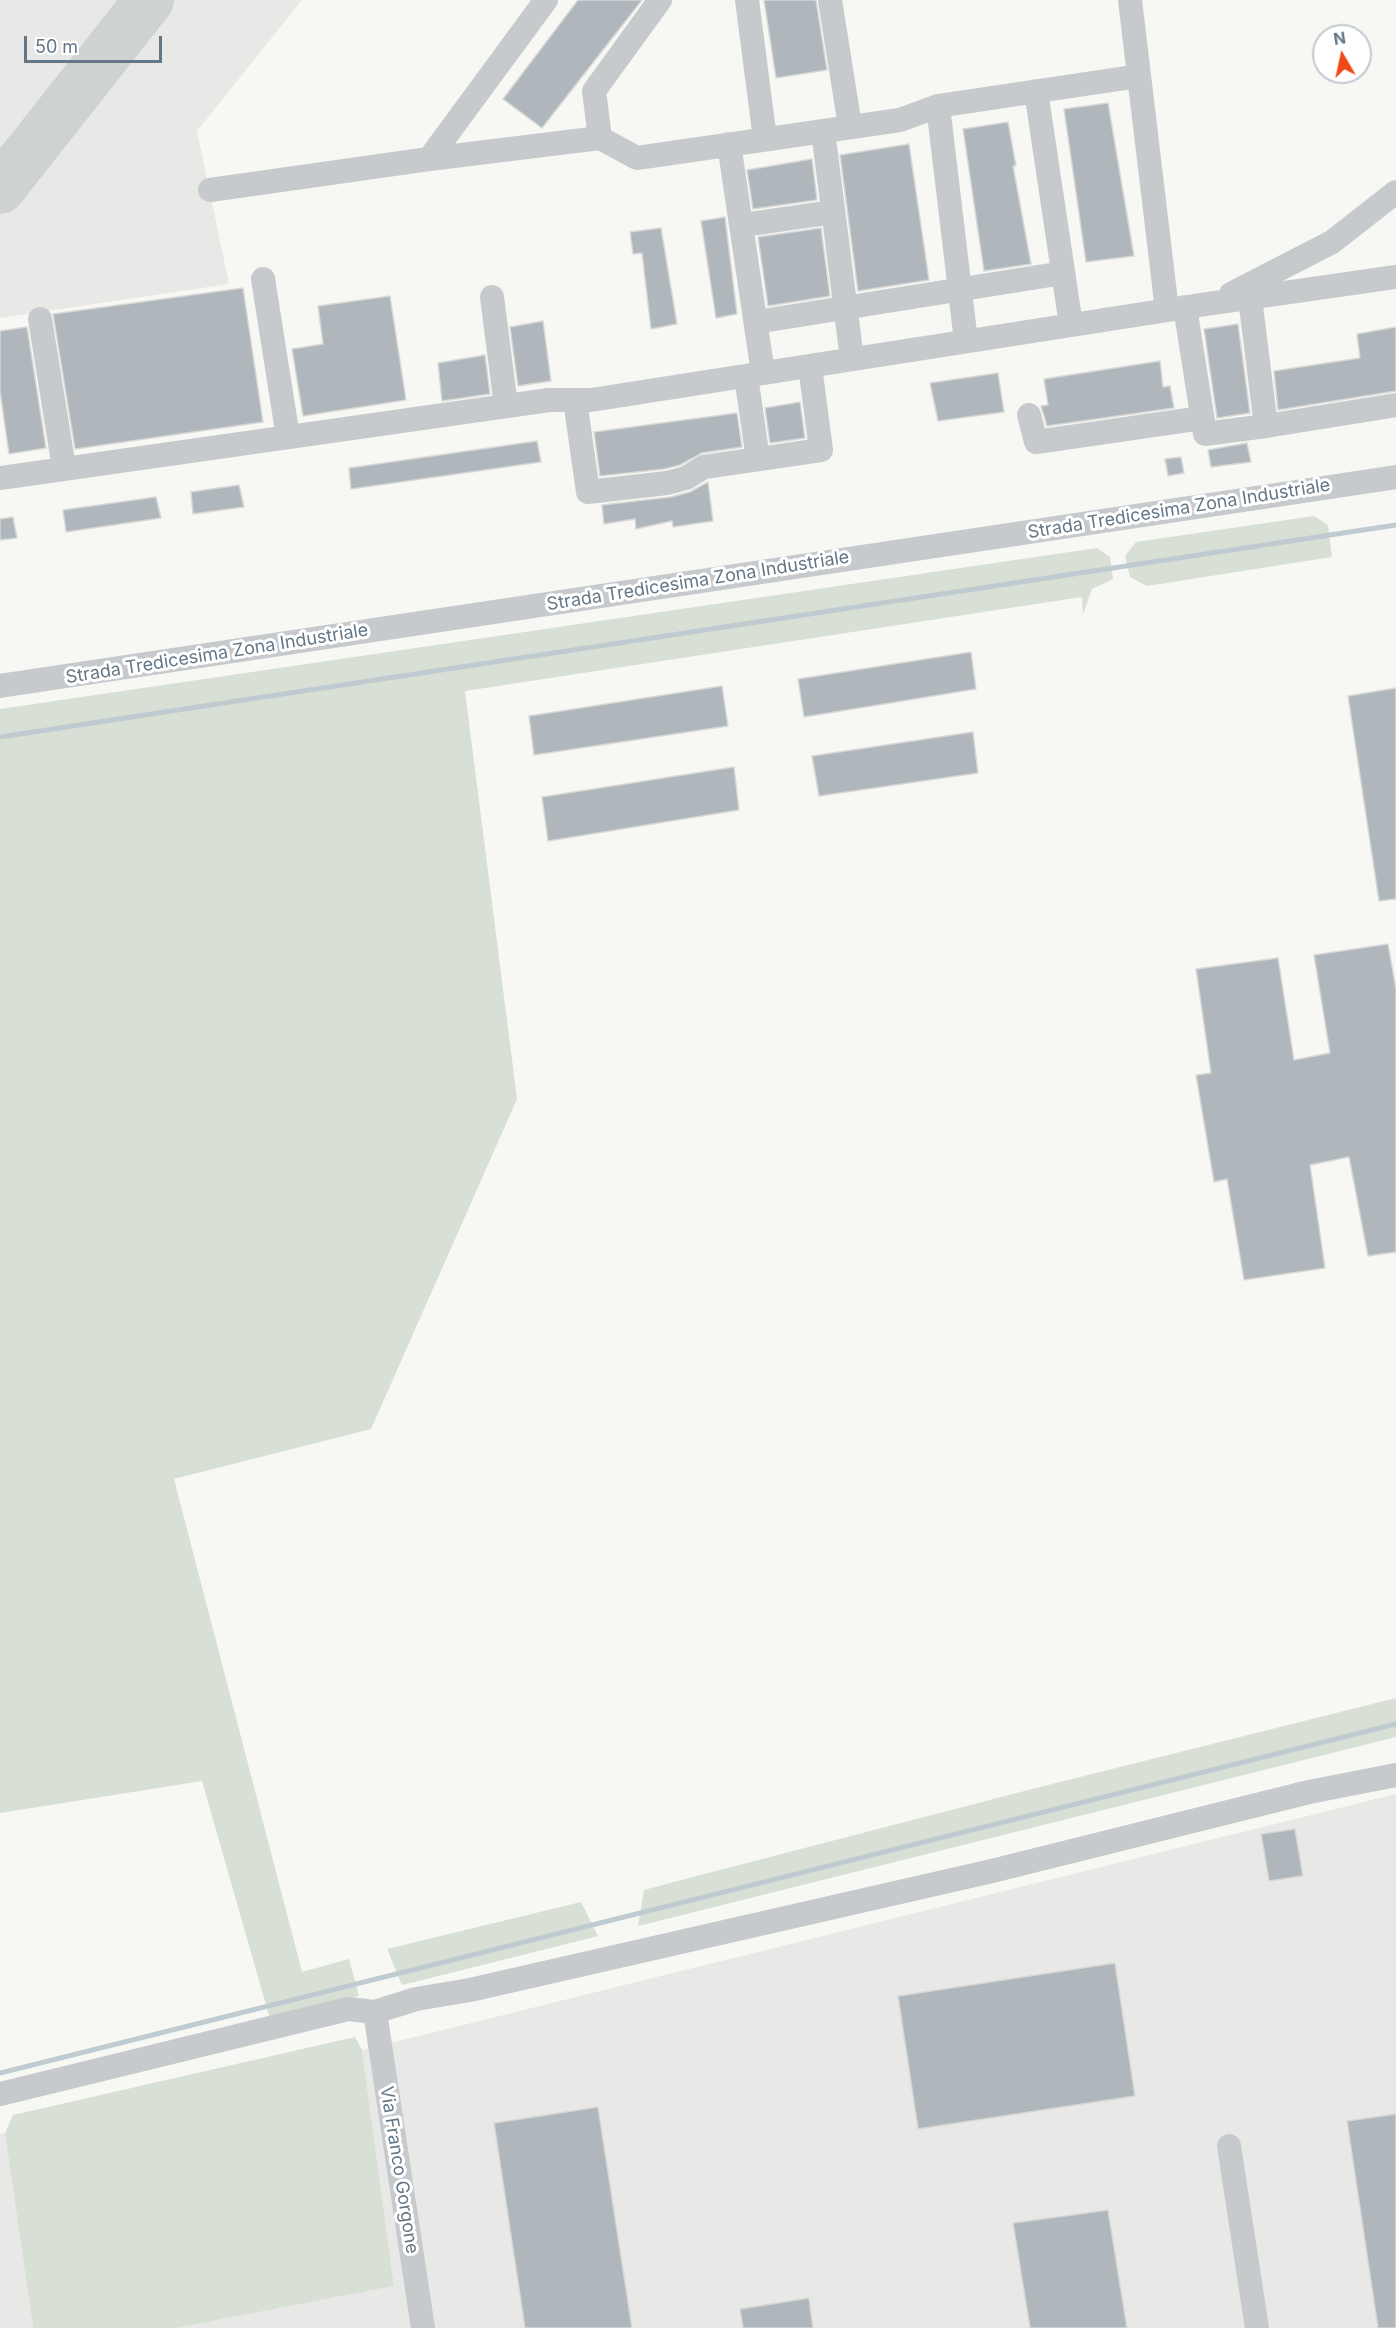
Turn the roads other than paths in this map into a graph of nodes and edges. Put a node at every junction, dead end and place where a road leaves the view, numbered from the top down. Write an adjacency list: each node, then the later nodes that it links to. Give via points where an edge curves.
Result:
1 (546, 0): 14 (street)
2 (660, 0): 11 (street, via 594,91)
3 (747, 0): 12 (street)
4 (830, 0): 9 (street)
5 (1130, 0): 6 (street)
6 (1139, 76): 7 (street); 27 (street)
7 (1036, 91): 8 (street); 19 (street)
8 (938, 106): 9 (street, via 900,120); 22 (street)
9 (850, 126): 10 (street)
10 (824, 131): 12 (street); 17 (street)
11 (600, 138): 13 (street, via 637,158); 14 (street)
12 (765, 139): 13 (street)
13 (729, 144): 18 (street)
14 (429, 159): 15 (street)
15 (210, 190)
16 (1396, 192): 25 (street, via 1332,242)
17 (833, 212): 18 (street); 26 (street)
18 (743, 225): 29 (street)
19 (1063, 273): 22 (street); 30 (street)
20 (1396, 277): 24 (street)
21 (262, 279): 41 (street)
22 (960, 290): 26 (street); 31 (street)
23 (492, 297): 37 (street)
24 (1250, 298): 25 (street); 40 (street)
25 (1213, 303): 27 (street)
26 (846, 309): 29 (street); 32 (street)
27 (1176, 309): 30 (street); 39 (street)
28 (40, 319): 43 (street)
29 (756, 322): 34 (street)
30 (1071, 325): 31 (street)
31 (966, 341): 32 (street)
32 (852, 359): 33 (street)
33 (810, 366): 34 (street); 42 (street, via 821,450)
34 (754, 375): 35 (street); 42 (street)
35 (574, 400): 37 (street); 42 (street, via 588,492 667,483 704,467)
36 (1396, 405): 40 (street)
37 (506, 406): 41 (street)
38 (1029, 415): 39 (street, via 1036,442)
39 (1202, 418): 40 (street, via 1205,434)
40 (1266, 426)
41 (288, 437): 43 (street)
42 (758, 459)
43 (64, 468): 44 (street)
44 (1, 470)
45 (1396, 477): 46 (street, Strada Tredicesima Zona Industriale)
46 (0, 686)
47 (1396, 1775): 48 (street, via 1310,1792 992,1871 493,1985 416,1999)
48 (375, 2012): 49 (street, via 348,2009); 51 (street, Via Franco Gorgone)
49 (0, 2094)
50 (1229, 2146): 52 (street)
51 (423, 2328)
52 (1257, 2328)

